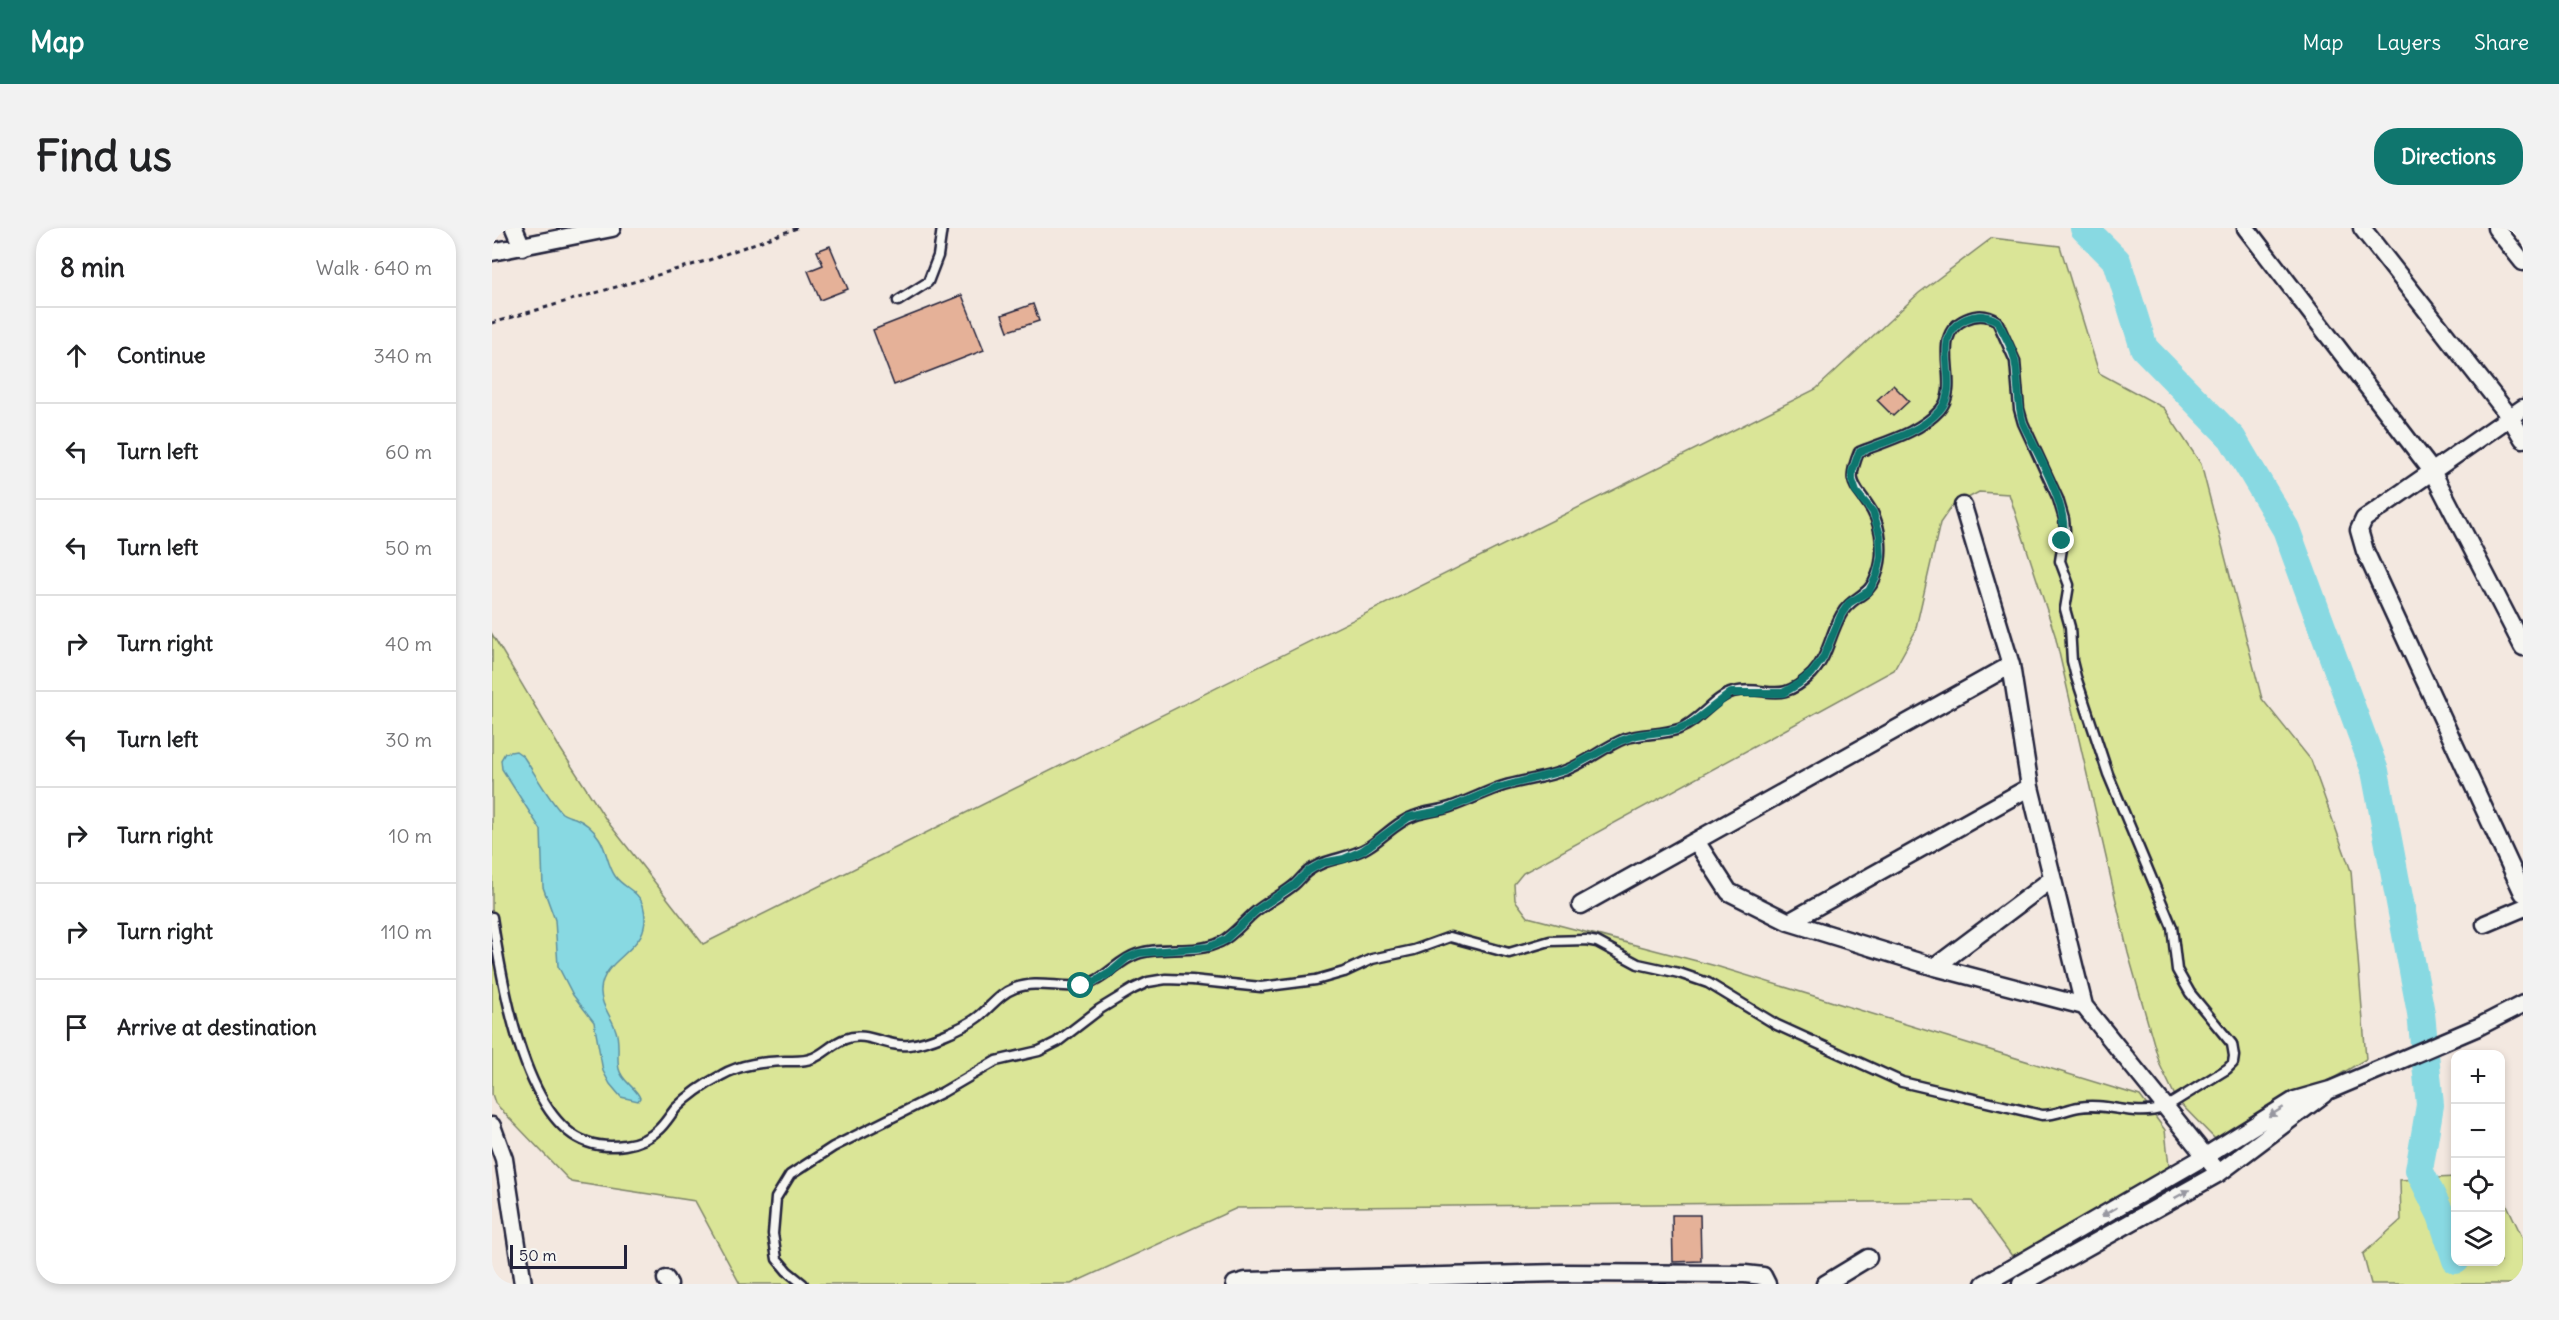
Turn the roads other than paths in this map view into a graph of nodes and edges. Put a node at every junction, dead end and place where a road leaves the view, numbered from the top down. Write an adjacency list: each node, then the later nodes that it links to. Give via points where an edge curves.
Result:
1 (514, 228): 8 (street)
2 (612, 228): 7 (street)
3 (942, 228): 11 (lane, via 938,256 928,282)
4 (2246, 228): 14 (street)
5 (2362, 228): 12 (street)
6 (2496, 228): 10 (street)
7 (580, 231): 8 (street)
8 (522, 247): 9 (street)
9 (492, 252)
10 (2523, 262)
11 (898, 301)
12 (2517, 412): 13 (street); 14 (street)
13 (2523, 439)
14 (2432, 471): 16 (street); 21 (street, via 2364,519 2359,530 2365,551)
15 (1963, 506): 17 (street)
16 (2523, 647)
17 (2011, 665): 18 (street); 19 (street)
18 (2030, 787): 20 (street); 25 (street)
19 (1696, 840): 22 (street); 25 (street, via 1729,892)
20 (2052, 879): 27 (street); 29 (street)
21 (2523, 893)
22 (1581, 905)
23 (2523, 908): 26 (street)
24 (492, 917): 31 (lane, via 521,1049 536,1090 552,1116 572,1134 586,1142 609,1146 656,1133 697,1090 741,1066 815,1058 846,1039 863,1035 912,1046 969,1023 998,998 1021,986 1081,986 1096,981 1139,953 1209,947 1225,940 1308,871 1362,851 1409,817 1445,810 1497,788 1566,770 1637,735 1676,730 1692,723 1731,693 1783,693 1812,673 1849,603 1869,591 1874,583 1881,557 1873,512 1856,492 1852,480 1856,458 1859,452 1914,430 1942,409 1948,391 1948,336 1962,320 1982,315 1997,321 2010,348 2023,423 2061,509 2065,530 2060,561 2069,585 2066,609 2072,661 2108,774 2172,927 2175,960 2182,981 2233,1050 2233,1063 2227,1069)
25 (1789, 922): 27 (street)
26 (2485, 924)
27 (1935, 967): 29 (street)
28 (2523, 1004): 30 (street)
29 (2084, 1006): 31 (street)
30 (2330, 1090): 33 (street, one-way to 33, via 2295,1100); 34 (street)
31 (2164, 1108): 33 (street); 40 (lane, via 2142,1113 2093,1106 2042,1114 1902,1082 1777,1025 1707,983 1638,964 1597,942 1550,941 1509,953 1450,937 1372,959 1329,978 1290,984 1262,987 1192,980 1148,982 1100,1009 1057,1042 1039,1051 996,1061 833,1147 790,1174 776,1198 773,1234 777,1259)
32 (492, 1126): 36 (street, via 504,1159)
33 (2204, 1157): 34 (street); 44 (street, one-way to 44)
34 (2219, 1173): 45 (street, one-way to 34)
35 (492, 1181): 36 (street)
36 (509, 1198): 39 (street)
37 (1868, 1258): 43 (street)
38 (1559, 1278): 41 (street); 42 (street, via 1745,1274 1763,1276)
39 (523, 1284)
40 (803, 1284)
41 (1236, 1284)
42 (1767, 1284)
43 (1825, 1284)
44 (1984, 1284)
45 (2021, 1284)

